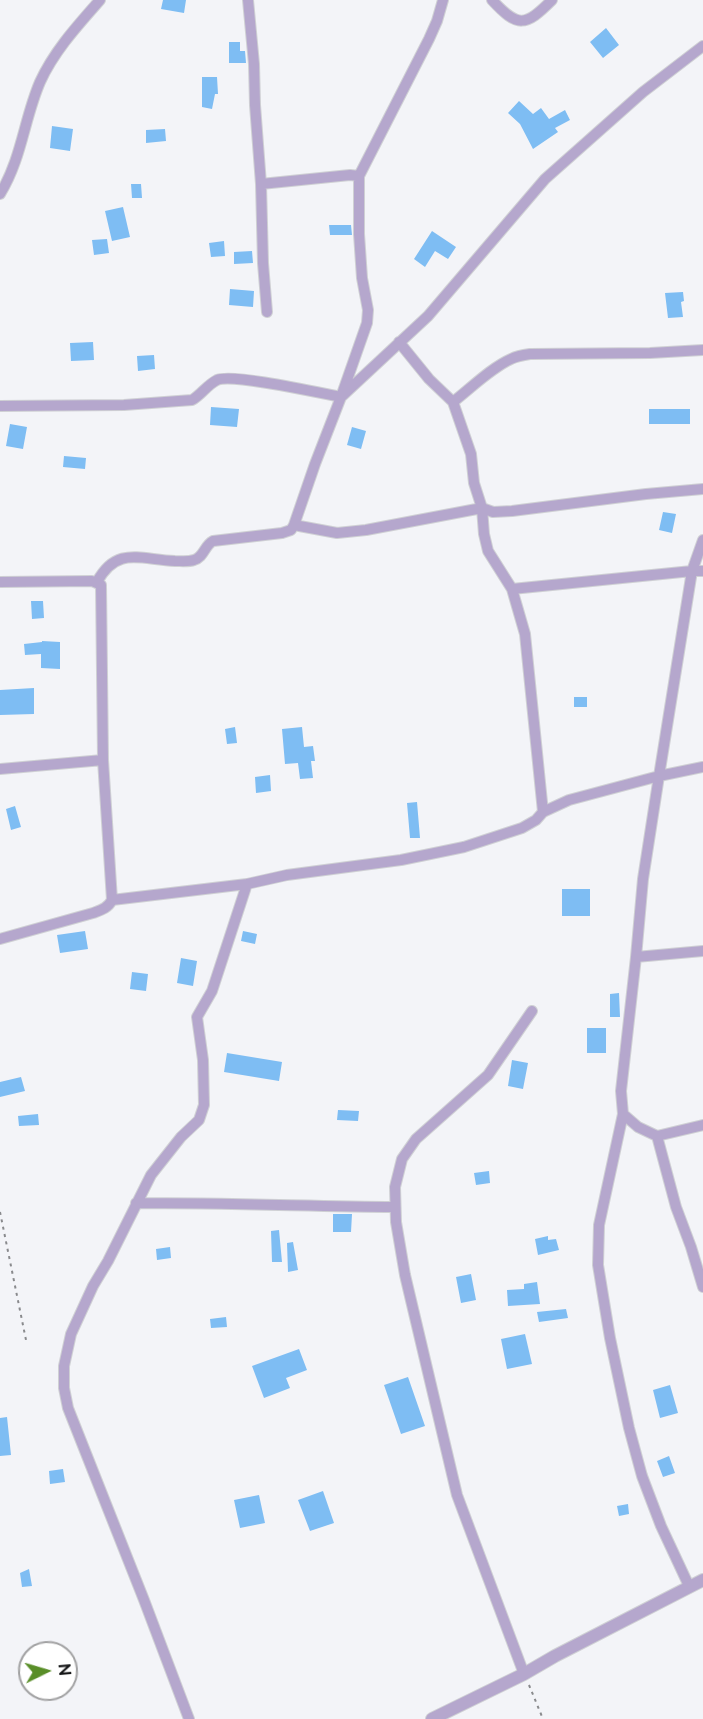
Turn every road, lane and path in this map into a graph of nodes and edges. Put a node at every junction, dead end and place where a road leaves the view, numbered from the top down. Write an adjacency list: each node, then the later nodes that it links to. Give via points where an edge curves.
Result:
1 (100, 0): 9 (street, via 54,56 40,81 19,153)
2 (248, 0): 8 (street)
3 (443, 0): 7 (street, via 429,39)
4 (492, 0): 5 (street, via 509,17 528,21)
5 (552, 0)
6 (703, 46): 11 (street, via 643,92 545,179 428,316)
7 (359, 176): 8 (street); 13 (street, via 360,255 367,323)
8 (261, 184): 10 (street)
9 (0, 194)
10 (267, 312)
11 (399, 342): 13 (street); 14 (street)
12 (703, 350): 14 (street, via 519,356)
13 (341, 397): 15 (street, via 227,378 208,386 192,400); 18 (street)
14 (453, 402): 17 (street, via 471,454)
15 (0, 406)
16 (703, 489): 17 (street, via 512,511)
17 (482, 508): 18 (street, via 390,527 337,533); 23 (street, via 488,551)
18 (294, 525): 22 (street, via 282,533 213,541 198,559 191,561 123,558 103,571)
19 (703, 540): 20 (street)
20 (698, 571): 23 (street); 27 (street)
21 (0, 582): 22 (street)
22 (97, 582): 24 (street, via 101,585)
23 (512, 589): 28 (street, via 525,634)
24 (103, 760): 26 (street); 30 (street)
25 (703, 767): 27 (street)
26 (0, 769)
27 (659, 776): 28 (street, via 569,800); 33 (street)
28 (543, 812): 29 (street, via 522,828 464,847)
29 (247, 884): 30 (street); 38 (street, via 212,991 197,1017 204,1105 199,1120 151,1174)
30 (112, 900): 31 (street, via 93,913)
31 (0, 939)
32 (703, 951): 33 (street)
33 (636, 957): 35 (street, via 621,1091)
34 (532, 1011): 39 (street, via 488,1075 416,1139 402,1159)
35 (623, 1114): 37 (street); 44 (street, via 599,1225 598,1265 626,1417 642,1476)
36 (703, 1125): 37 (street)
37 (657, 1136): 41 (street)
38 (136, 1203): 39 (street); 46 (street, via 71,1334 64,1388)
39 (395, 1207): 45 (street, via 405,1275 458,1495)
40 (0, 1212): 42 (path)
41 (703, 1287)
42 (26, 1340)
43 (703, 1580): 44 (street)
44 (689, 1586): 45 (street)
45 (524, 1674): 47 (street); 48 (path)
46 (189, 1719)
47 (432, 1719)
48 (543, 1719)

